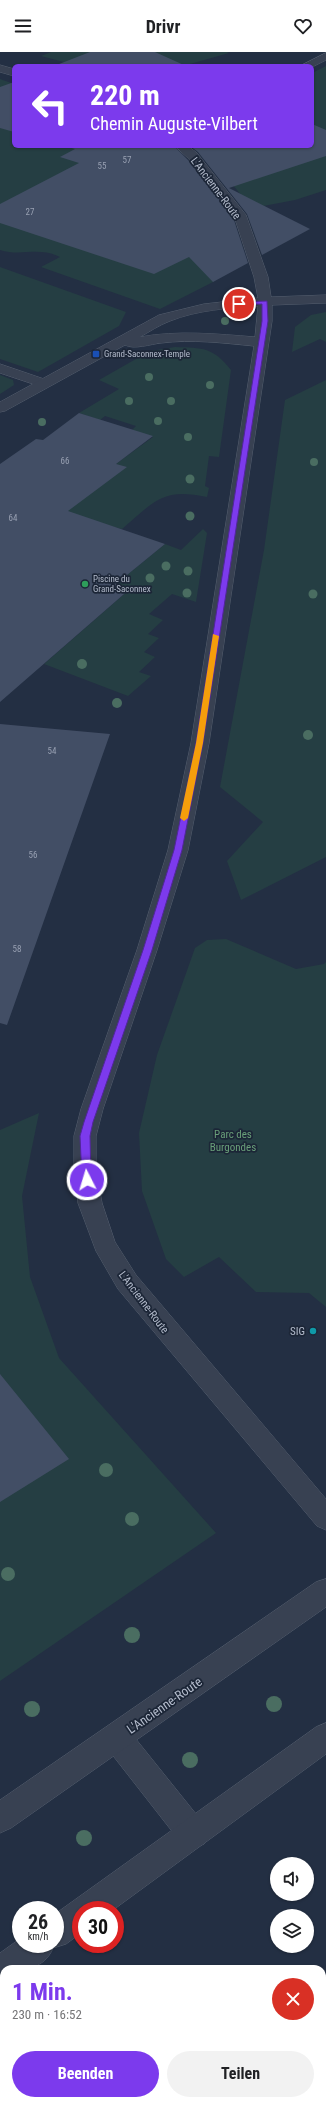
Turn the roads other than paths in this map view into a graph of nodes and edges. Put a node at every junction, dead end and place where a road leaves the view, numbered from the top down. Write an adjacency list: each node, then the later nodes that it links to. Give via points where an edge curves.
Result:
1 (326, 56): 2 (street)
2 (310, 64)
3 (0, 68): 4 (street)
4 (12, 71)
5 (183, 148): 7 (street, L'Ancienne-Route, via 193,156 240,215 261,277)
6 (326, 299): 7 (street)
7 (265, 302): 8 (street, L'Ancienne-Route); 9 (street, via 226,304 178,313)
8 (261, 342): 9 (street, via 177,336 152,338); 13 (street, L'Ancienne-Route, via 200,743 178,850 147,950 92,1109 85,1136 85,1169 90,1203 104,1244 127,1282)
9 (107, 349): 11 (street)
10 (0, 368): 11 (street)
11 (42, 383): 12 (street)
12 (0, 408)
13 (326, 1518)
14 (326, 1591): 16 (street, L'Ancienne-Route)
15 (326, 1737): 18 (street)
16 (117, 1738): 17 (street, L'Ancienne-Route); 18 (street)
17 (0, 1818)
18 (193, 1834): 19 (street)
19 (100, 1901)
20 (26, 1953): 21 (street)
21 (10, 1965)

